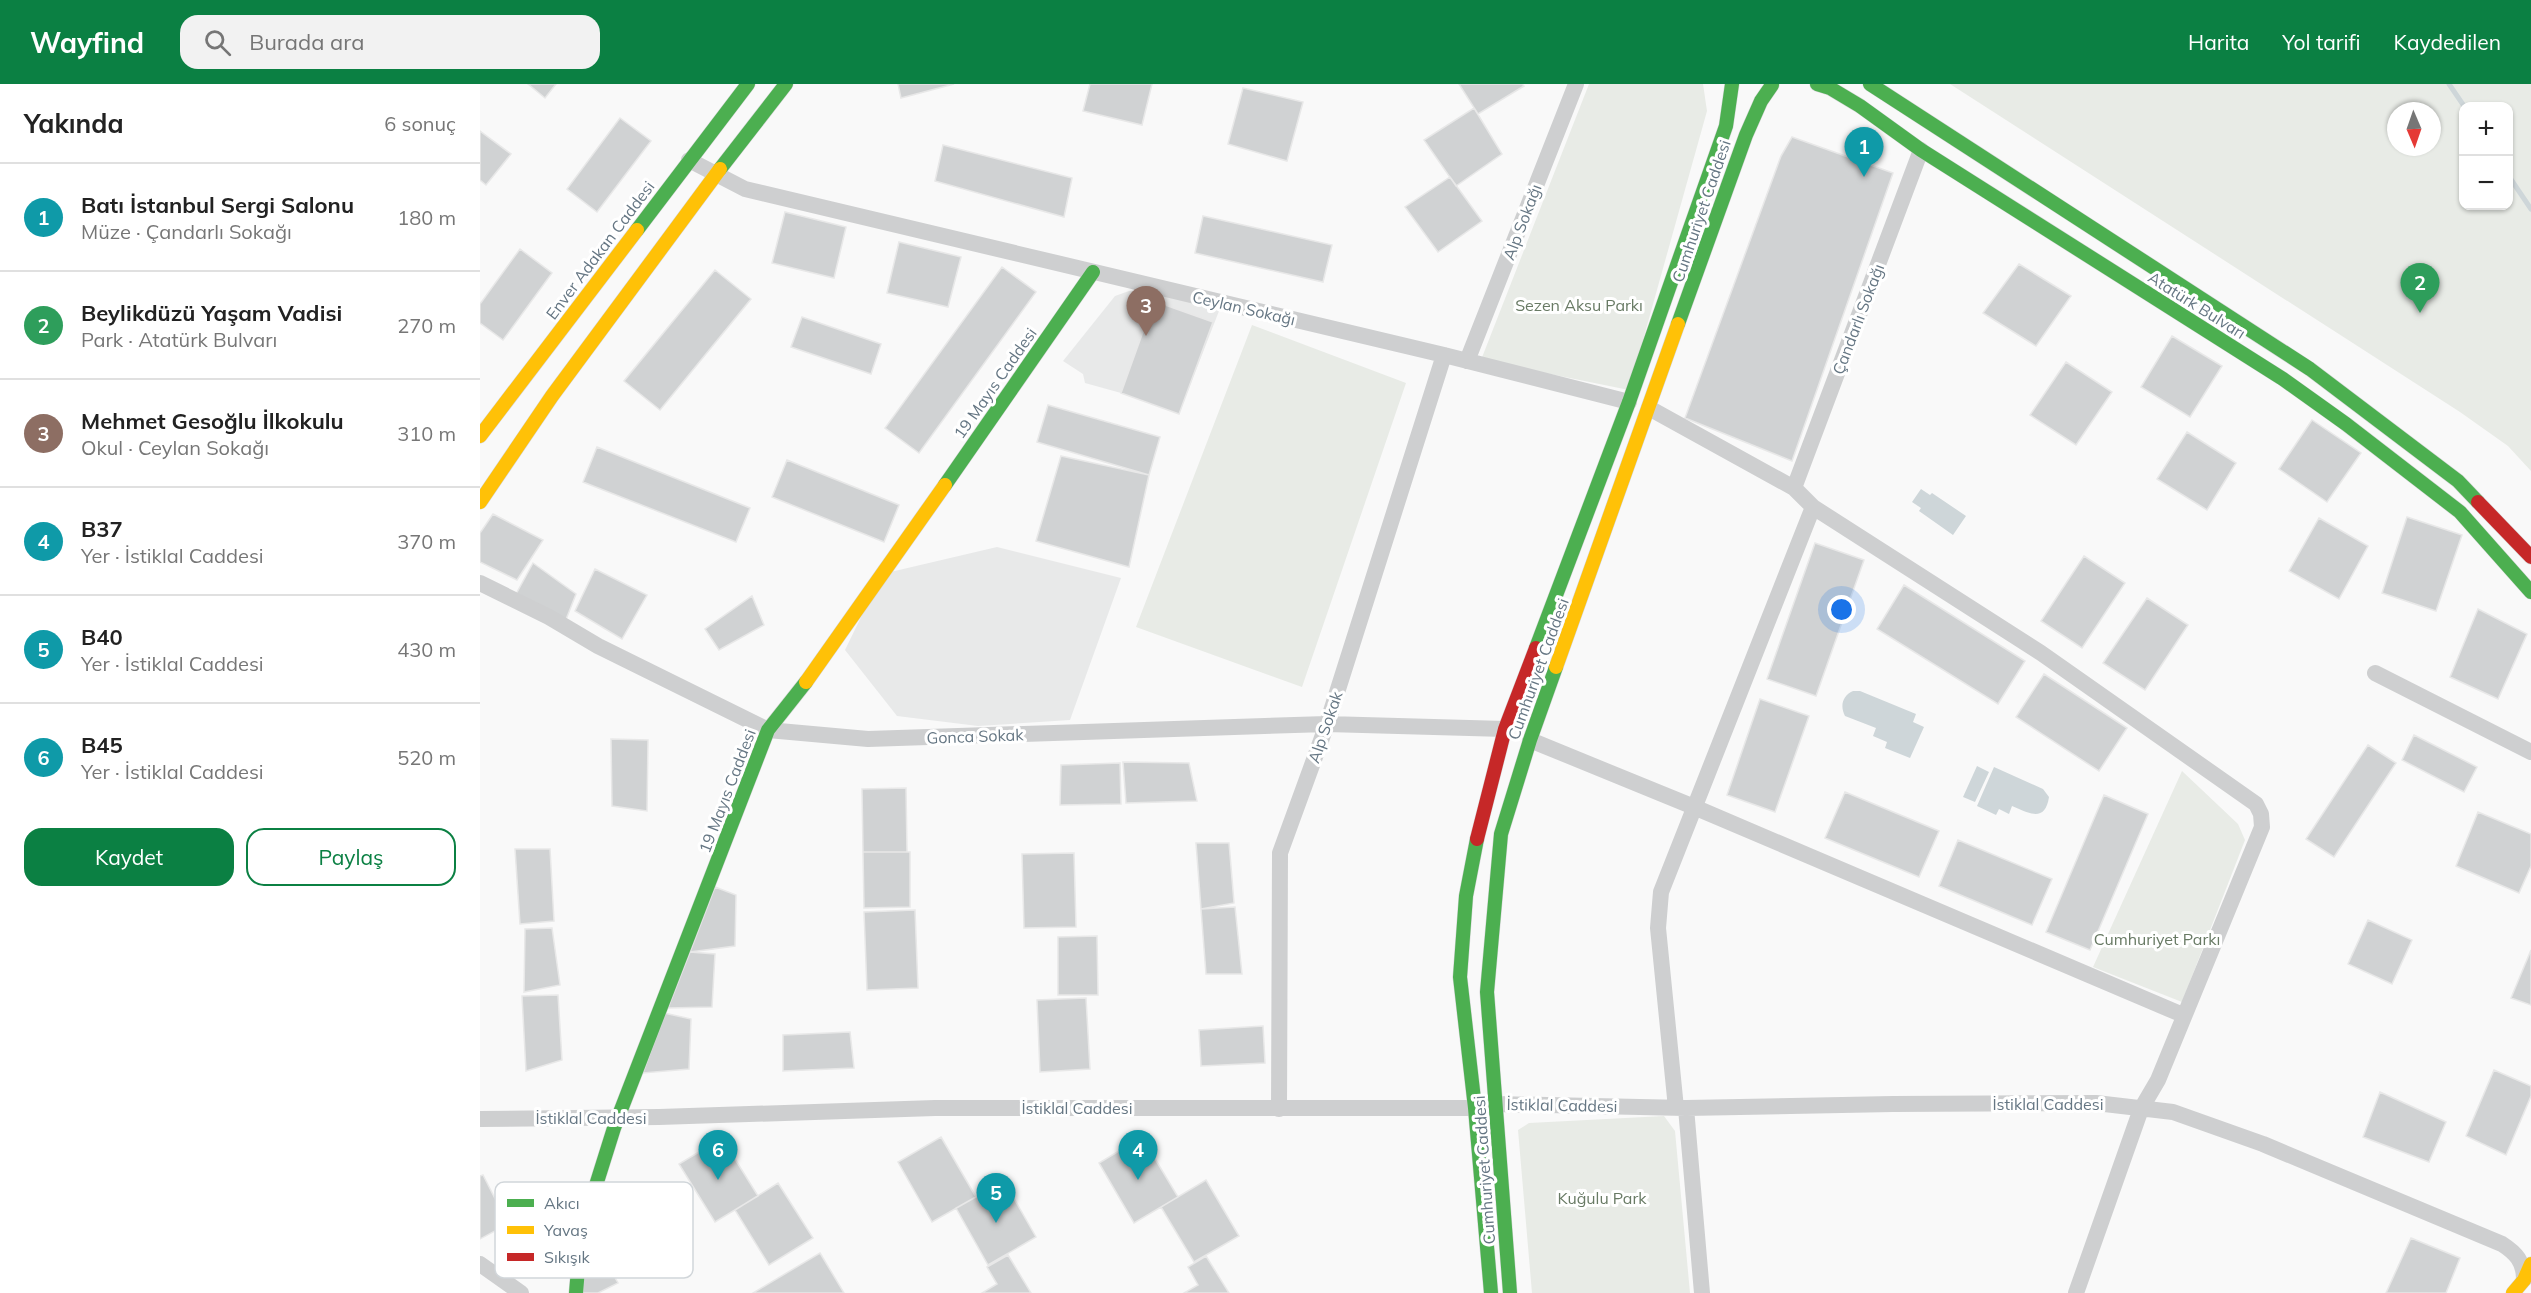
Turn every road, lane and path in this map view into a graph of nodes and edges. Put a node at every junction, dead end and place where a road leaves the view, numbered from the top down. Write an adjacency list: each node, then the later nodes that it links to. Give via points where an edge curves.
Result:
1 (748, 84): 9 (main road, Enver Adakan Caddesi)
2 (786, 84): 10 (main road)
3 (1576, 84): 13 (street, Alp Sokağı)
4 (1732, 84): 14 (main road, Cumhuriyet Caddesi, via 1726,126)
5 (1771, 84): 15 (main road, Cumhuriyet Caddesi, via 1746,135)
6 (1817, 84): 8 (main road, Atatürk Bulvarı, via 1860,106)
7 (1870, 84): 20 (main road, via 2310,369 2458,482)
8 (1921, 150): 17 (street, Çandarlı Sokağı); 22 (main road, Atatürk Bulvarı, via 2283,379 2346,424 2460,512)
9 (689, 160): 10 (street, Ceylan Sokağı); 16 (main road, Enver Adakan Caddesi)
10 (716, 174): 11 (street, Ceylan Sokağı, via 745,189); 18 (main road, via 552,396)
11 (1093, 272): 12 (street, Ceylan Sokağı); 26 (main road, 19 Mayıs Caddesi, via 828,653)
12 (1444, 355): 13 (street, Ceylan Sokağı); 24 (street, Alp Sokak)
13 (1467, 361): 14 (street, Ceylan Sokağı)
14 (1629, 402): 15 (main road); 25 (main road, Cumhuriyet Caddesi)
15 (1649, 408): 17 (street); 27 (main road, Cumhuriyet Caddesi)
16 (480, 436)
17 (1794, 488): 19 (street)
18 (480, 502)
19 (1813, 507): 29 (street); 30 (street, via 2041,653 2256,804 2262,827)
20 (2531, 557)
21 (480, 583): 26 (street, Gonca Sokak)
22 (2531, 592)
23 (2376, 673): 28 (street)
24 (1327, 724): 25 (street, Gonca Sokak); 26 (street, Gonca Sokak, via 868,739); 34 (street, Alp Sokak, via 1280,853)
25 (1505, 729): 27 (main road); 32 (main road, Cumhuriyet Caddesi, via 1481,818 1466,897 1460,977)
26 (768, 730): 36 (main road, 19 Mayıs Caddesi)
27 (1530, 740): 29 (street); 31 (main road, Cumhuriyet Caddesi, via 1502,834 1491,942 1487,992)
28 (2531, 752)
29 (1694, 807): 30 (street); 33 (street, via 1661,892 1658,928)
30 (2183, 1015): 35 (street, via 2158,1080)
31 (1496, 1104): 32 (street, İstiklal Caddesi); 33 (street, İstiklal Caddesi); 47 (main road, Cumhuriyet Caddesi)
32 (1475, 1107): 34 (street, İstiklal Caddesi); 46 (main road, Cumhuriyet Caddesi)
33 (1681, 1108): 35 (street, İstiklal Caddesi, via 2096,1103); 48 (street)
34 (1279, 1109): 36 (street, İstiklal Caddesi, via 935,1108)
35 (2141, 1109): 40 (street, İstiklal Caddesi, via 2173,1112 2264,1144 2502,1244 2513,1251); 49 (street)
36 (618, 1117): 37 (street, İstiklal Caddesi); 38 (main road, 19 Mayıs Caddesi)
37 (480, 1119)
38 (597, 1182)
39 (480, 1264): 41 (street)
40 (2528, 1272): 50 (main road)
41 (495, 1275)
42 (500, 1278): 44 (street)
43 (577, 1278): 45 (main road, 19 Mayıs Caddesi)
44 (521, 1293)
45 (576, 1293)
46 (1491, 1293)
47 (1510, 1293)
48 (1702, 1293)
49 (2076, 1293)
50 (2513, 1293)

